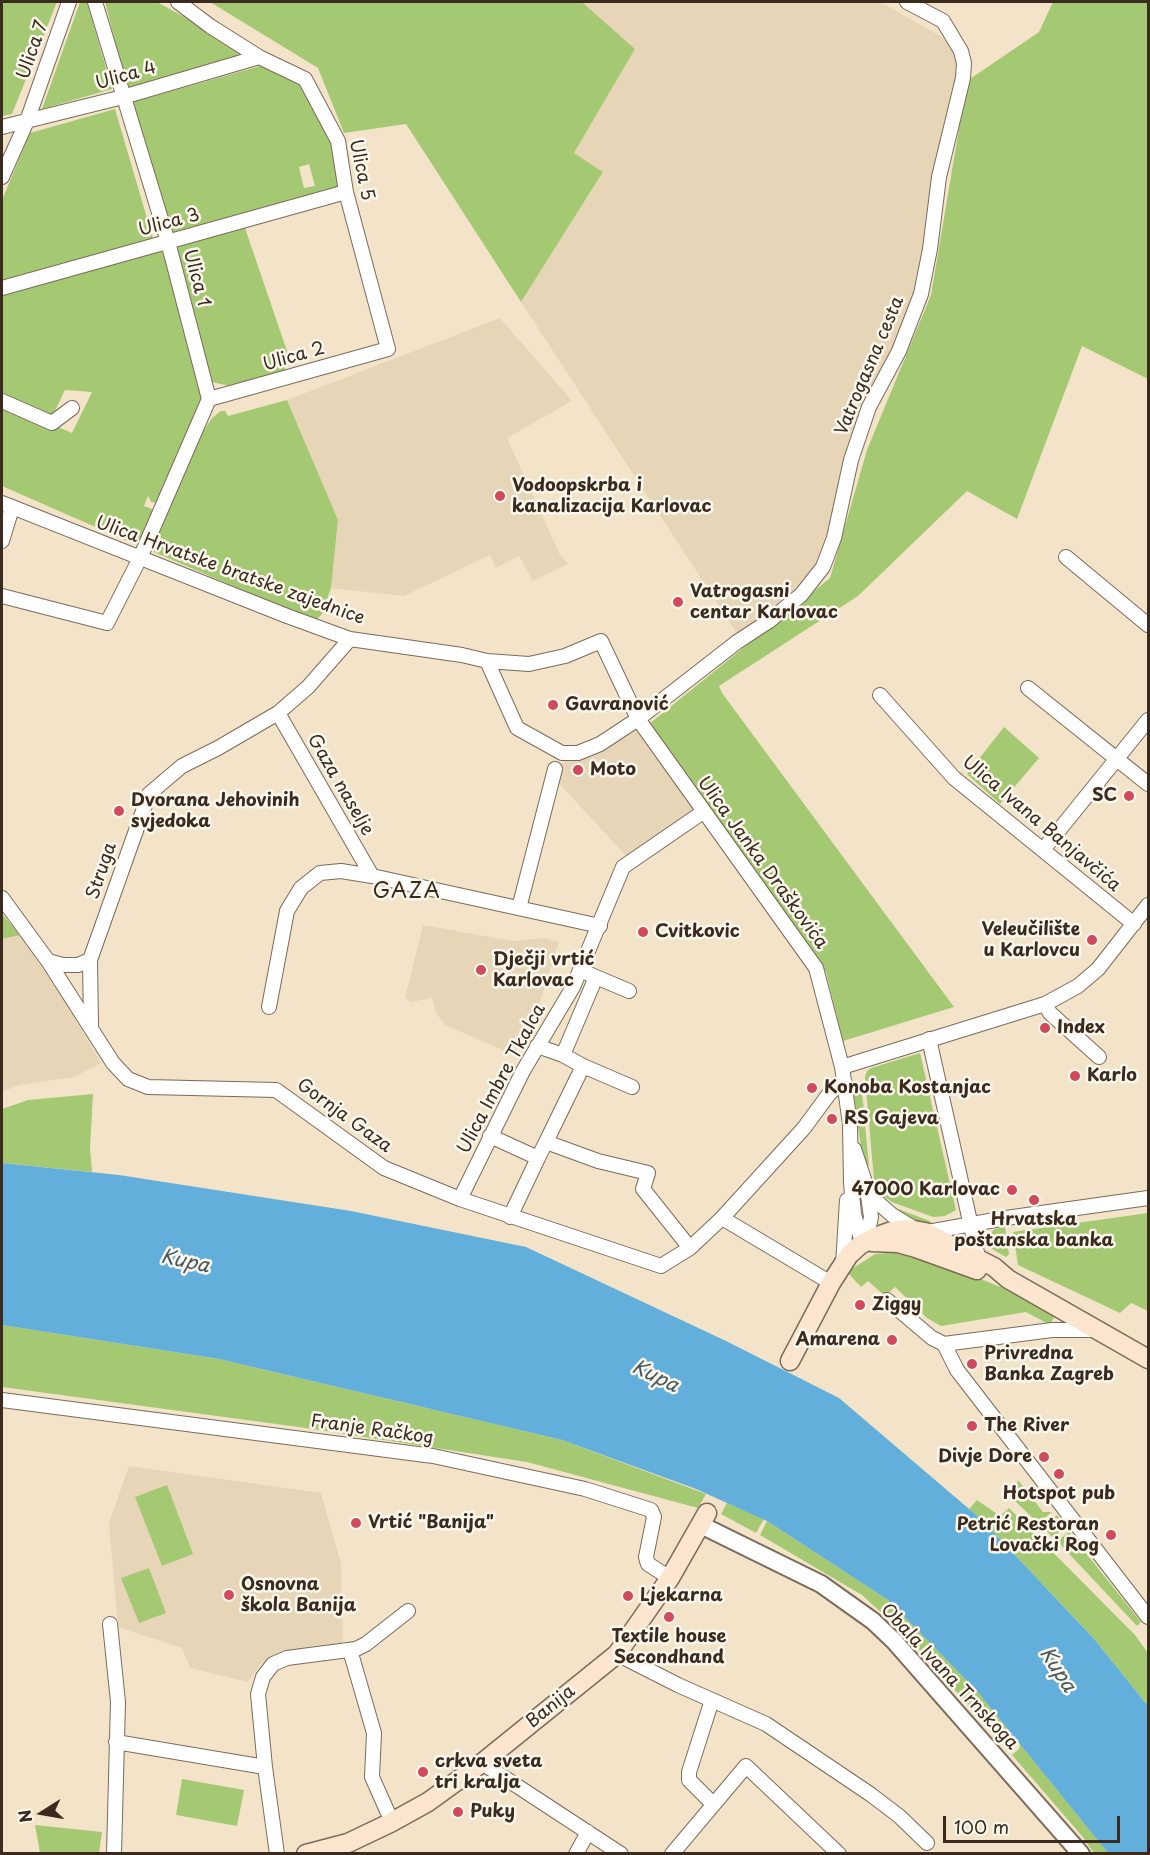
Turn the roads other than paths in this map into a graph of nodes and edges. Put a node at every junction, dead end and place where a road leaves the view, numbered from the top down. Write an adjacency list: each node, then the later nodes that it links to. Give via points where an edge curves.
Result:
1 (69, 2): 7 (street, Ulica 7)
2 (95, 2): 6 (street, Ulica 1)
3 (178, 2): 5 (street, Ulica 5)
4 (907, 2): 28 (street, Vatrogasna cesta, via 943,21 961,51 963,78 939,177 921,294 899,351 869,407 850,460 834,538 823,567 801,596)
5 (259, 57): 6 (street, Ulica 4); 10 (street, Ulica 5, via 305,79 338,141)
6 (123, 97): 7 (street, Ulica 4); 11 (street, Ulica 1)
7 (27, 121): 8 (street, Ulica 4); 9 (street, Ulica 7)
8 (2, 127)
9 (2, 177)
10 (346, 192): 11 (street, Ulica 3); 13 (street, Ulica 5)
11 (168, 242): 12 (street, Ulica 3); 14 (street, Ulica 1)
12 (2, 288)
13 (388, 349): 14 (street, Ulica 2)
14 (209, 399): 20 (street)
15 (2, 401): 16 (street, via 52,423)
16 (72, 408)
17 (7, 506): 18 (street); 20 (street, Ulica Hrvatske bratske zajednice)
18 (2, 542)
19 (1066, 557): 22 (street)
20 (140, 558): 21 (street, via 107,623); 23 (street, Ulica Hrvatske bratske zajednice)
21 (2, 596)
22 (1149, 625)
23 (350, 639): 24 (street, Ulica Hrvatske bratske zajednice); 27 (street, Struga, via 308,687)
24 (487, 661): 28 (street, Ulica Hrvatske bratske zajednice, via 529,664 565,656 601,641); 28 (street, Vatrogasna cesta, via 516,728 562,753 578,753 600,744)
25 (1028, 688): 30 (street)
26 (880, 695): 34 (street, Ulica Ivana Banjavčića, via 954,778)
27 (278, 713): 35 (street, Gaza naselje); 41 (street, Struga, via 182,766 149,794)
28 (638, 719): 33 (street, Ulica Janka Draškovića)
29 (1149, 720): 30 (street)
30 (1117, 758): 32 (street); 34 (street)
31 (555, 769): 38 (street)
32 (1149, 784)
33 (703, 812): 40 (street, Ulica Imbre Tkalca, via 622,867); 54 (street, Ulica Janka Draškovića, via 816,968)
34 (1042, 850): 39 (street, Ulica Ivana Banjavčića)
35 (372, 876): 38 (street); 47 (street, via 341,871 320,873 302,888 287,911)
36 (2, 898): 42 (street)
37 (1149, 905): 39 (street)
38 (519, 908): 40 (street)
39 (1134, 924): 46 (street, via 1098,969 1078,986)
40 (600, 926): 43 (street, Ulica Imbre Tkalca)
41 (90, 960): 42 (street, via 78,965); 48 (street, Struga)
42 (48, 961): 48 (street)
43 (580, 970): 44 (street); 50 (street, Ulica Imbre Tkalca)
44 (596, 977): 45 (street); 51 (street)
45 (629, 991)
46 (1045, 1004): 49 (street); 52 (street)
47 (269, 1007)
48 (91, 1026): 64 (street, Gornja Gaza, via 113,1063 128,1078 148,1087 276,1090 384,1168)
49 (929, 1039): 54 (street); 67 (street)
50 (537, 1046): 51 (street); 57 (street, Ulica Imbre Tkalca)
51 (563, 1055): 53 (street)
52 (1099, 1057)
53 (583, 1066): 56 (street); 58 (street)
54 (842, 1067): 55 (street, Ulica Janka Draškovića)
55 (845, 1083): 59 (street, Ulica Janka Draškovića); 66 (street, via 829,1094 804,1128)
56 (632, 1088)
57 (490, 1136): 60 (street); 64 (street, Ulica Imbre Tkalca)
58 (546, 1142): 60 (street); 70 (street, via 598,1161 648,1173 643,1189)
59 (852, 1142): 61 (street); 62 (street)
60 (538, 1158): 65 (street)
61 (850, 1183): 69 (street, via 860,1236); 71 (street)
62 (867, 1188): 68 (street, via 879,1204); 69 (street)
63 (1149, 1198): 67 (street)
64 (460, 1199): 65 (street, Gornja Gaza)
65 (510, 1217): 70 (street, Gornja Gaza, via 661,1266)
66 (722, 1218): 70 (street); 73 (street)
67 (970, 1225): 68 (street); 72 (street)
68 (920, 1231): 69 (main road, via 892,1231 875,1237); 72 (main road)
69 (874, 1242): 71 (main road, via 854,1250); 72 (main road, via 898,1243)
70 (690, 1248)
71 (843, 1264): 73 (main road)
72 (981, 1266): 75 (main road)
73 (831, 1283): 82 (main road)
74 (887, 1300): 79 (street)
75 (1061, 1308): 76 (street); 77 (main road)
76 (1052, 1330): 77 (street); 78 (street)
77 (1099, 1330): 80 (main road)
78 (962, 1342): 79 (street); 81 (street)
79 (944, 1344): 81 (street)
80 (1149, 1359)
81 (952, 1360): 87 (street)
82 (790, 1361)
83 (2, 1400): 85 (street, Franje Račkog, via 433,1456 585,1489 651,1510 654,1517 646,1562)
84 (704, 1519): 85 (main road, Banija); 106 (street, Obala Ivana Trnskoga, via 821,1584 873,1620)
85 (670, 1578): 90 (main road, Banija)
86 (408, 1611): 89 (street, via 366,1644)
87 (1149, 1617)
88 (110, 1624): 92 (street, via 118,1702)
89 (350, 1650): 94 (street, via 287,1658 273,1664 263,1677 258,1694); 96 (street, via 374,1732 372,1777)
90 (616, 1654): 91 (street); 93 (main road, Banija)
91 (712, 1700): 95 (street, via 689,1780); 98 (street, via 766,1725 870,1794)
92 (116, 1742): 94 (street); 99 (street)
93 (482, 1763): 96 (main road, Banija, via 428,1802); 97 (street)
94 (265, 1767): 100 (street)
95 (712, 1804): 104 (street); 105 (street, via 746,1767)
96 (392, 1822): 101 (main road, Banija, via 348,1843)
97 (588, 1832): 102 (street); 103 (street)
98 (927, 1843)
99 (114, 1854)
100 (278, 1854)
101 (306, 1854)
102 (576, 1854)
103 (621, 1854)
104 (672, 1854)
105 (839, 1854)
106 (1081, 1854)

